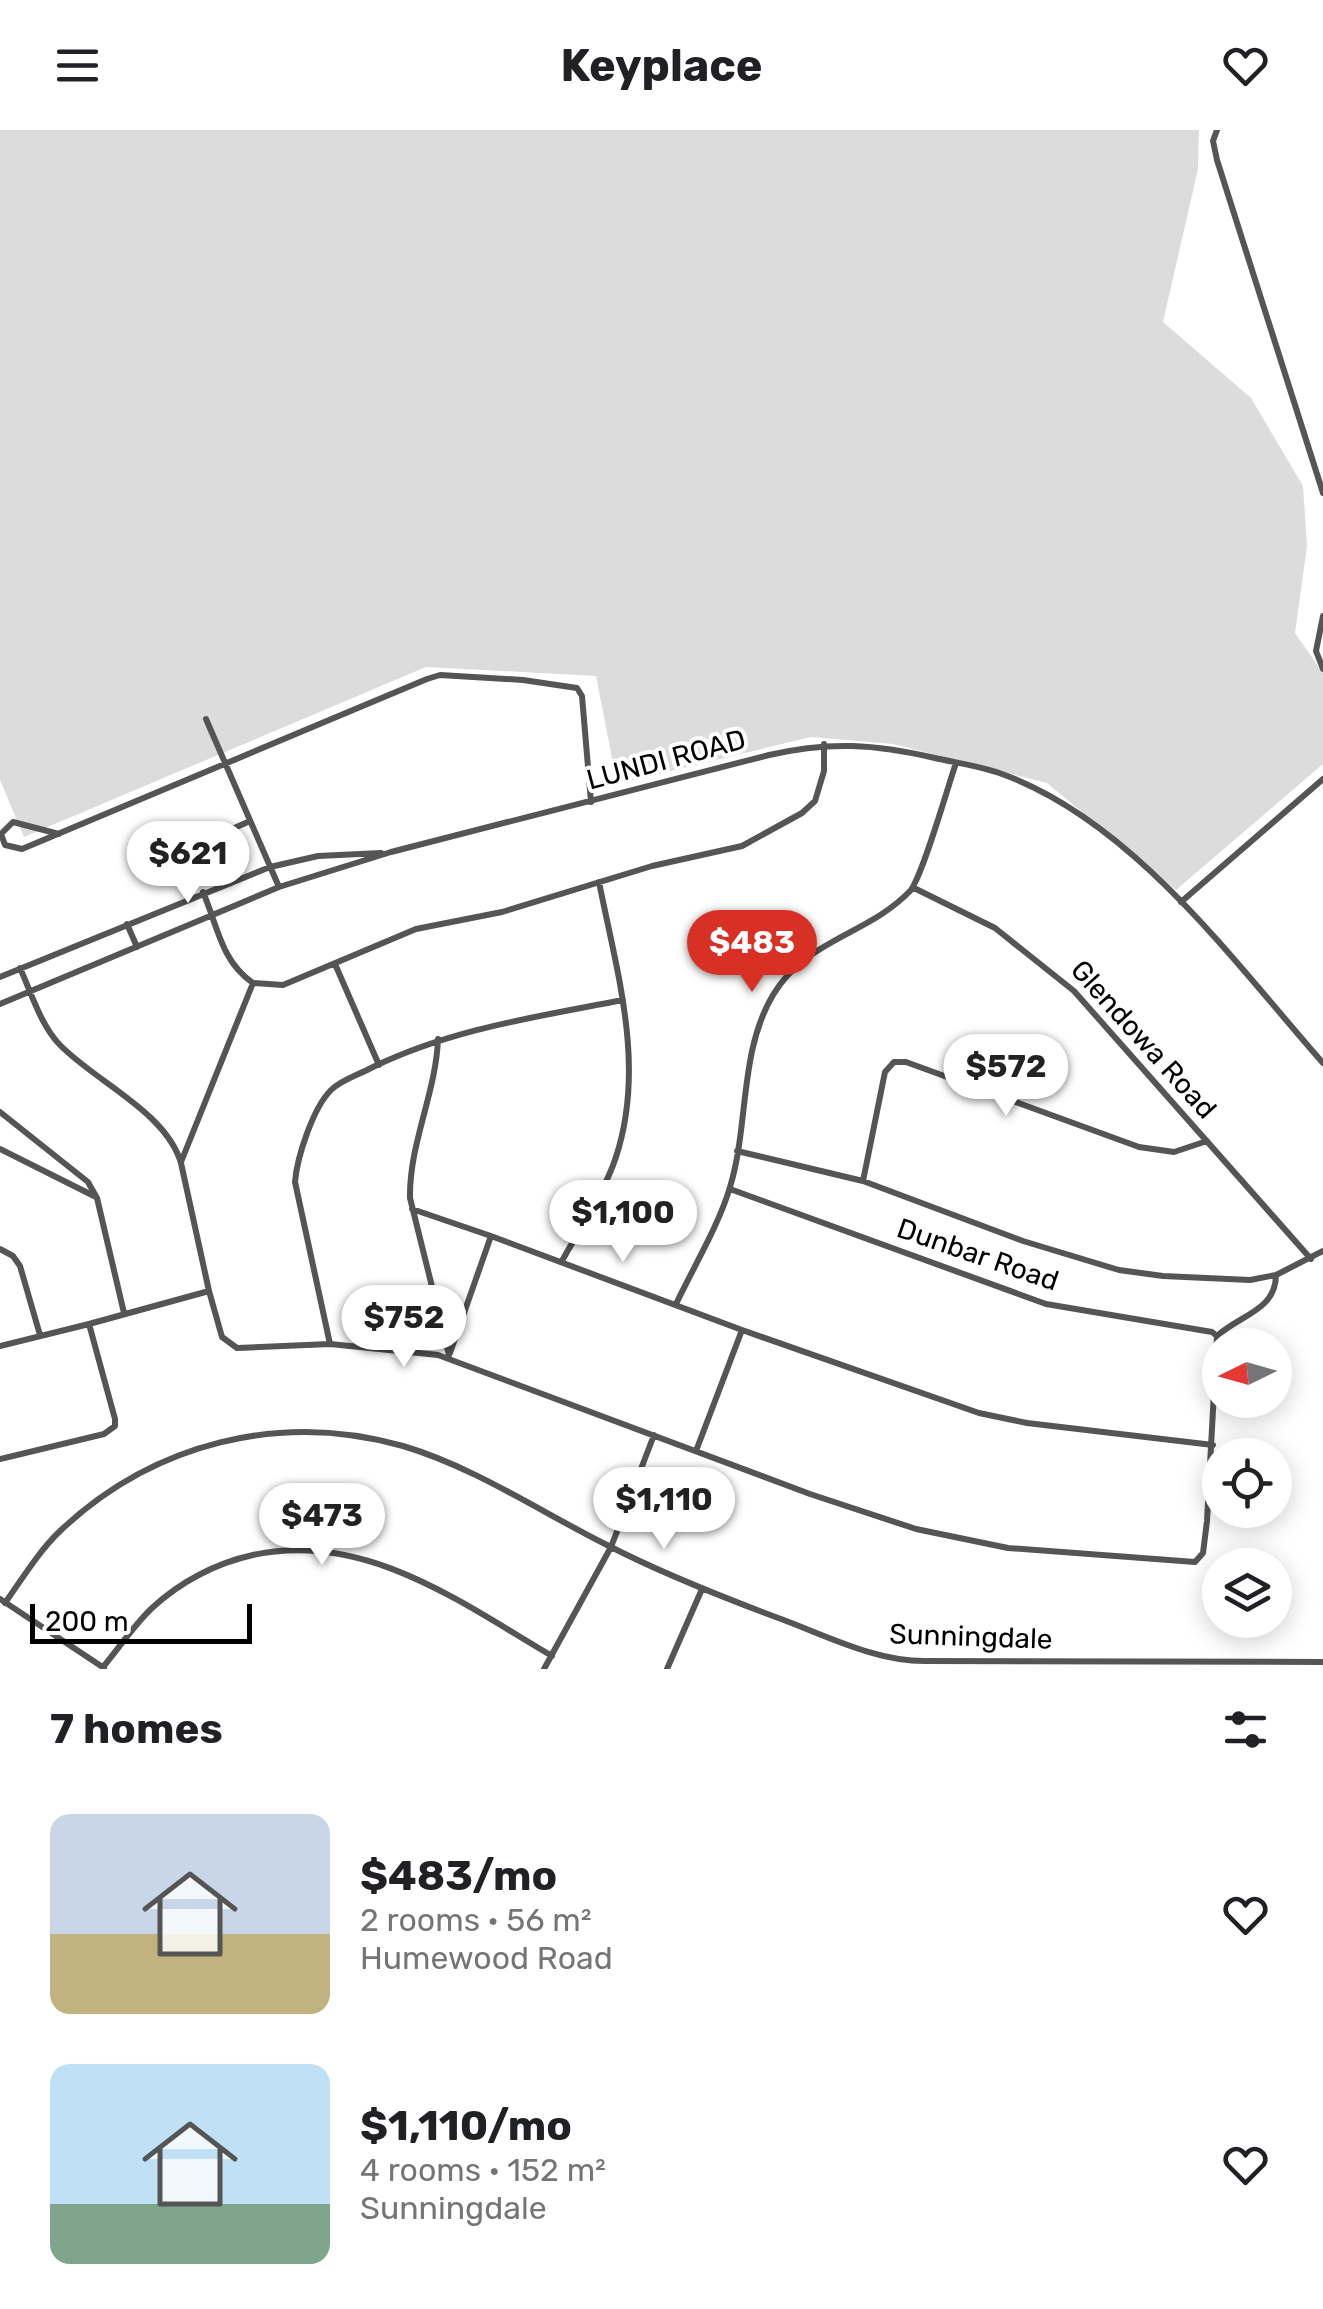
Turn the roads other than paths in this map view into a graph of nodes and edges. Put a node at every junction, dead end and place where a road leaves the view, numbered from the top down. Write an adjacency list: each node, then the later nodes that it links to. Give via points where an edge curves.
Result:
1 (1216, 130): 2 (street, via 1216,160)
2 (1323, 492)
3 (1323, 616): 4 (street, via 1316,651)
4 (1323, 670)
5 (206, 719): 8 (street)
6 (824, 744): 7 (street, LUNDI ROAD, via 895,749); 10 (street, LUNDI ROAD); 16 (street, via 819,793 802,813 742,846)
7 (956, 763): 18 (street); 20 (street, LUNDI ROAD, via 1010,778 1064,806 1126,849)
8 (226, 764): 10 (street, via 436,676 524,680 573,686 582,696); 11 (street); 12 (street)
9 (1323, 780): 20 (street)
10 (591, 802): 14 (street, LUNDI ROAD)
11 (250, 821): 13 (street); 15 (street)
12 (59, 834): 12 (street, via 13,822 1,834 5,846 22,849)
13 (203, 842)
14 (391, 852): 15 (street, LUNDI ROAD); 17 (street, LUNDI ROAD)
15 (270, 866): 17 (street); 19 (street, LUNDI ROAD)
16 (599, 882): 24 (street, via 416,929); 29 (street)
17 (279, 887): 21 (street, LUNDI ROAD)
18 (914, 888): 35 (street, Glendowa Road, via 995,928 1056,974); 37 (street, via 787,974 760,1022)
19 (203, 892): 21 (street); 22 (street, LUNDI ROAD)
20 (1182, 902): 33 (street, LUNDI ROAD)
21 (213, 915): 23 (street, LUNDI ROAD); 27 (street, via 226,957)
22 (127, 924): 23 (street); 25 (street, LUNDI ROAD)
23 (137, 947): 28 (street, LUNDI ROAD)
24 (335, 964): 27 (street, via 283,985); 32 (street)
25 (20, 968): 26 (street, LUNDI ROAD); 28 (street)
26 (0, 977)
27 (254, 984): 38 (street)
28 (30, 992): 30 (street, LUNDI ROAD); 38 (street, via 58,1044 166,1134)
29 (622, 1000): 31 (street); 47 (street, via 630,1067 620,1139 612,1168)
30 (0, 1004)
31 (438, 1039): 32 (street); 42 (street, via 410,1180)
32 (379, 1064): 57 (street, via 328,1093 296,1166)
33 (1323, 1064)
34 (0, 1112): 41 (street, via 88,1182)
35 (1206, 1141): 39 (street, via 1174,1152 1139,1146 894,1062 885,1072); 46 (street, Glendowa Road)
36 (0, 1148): 41 (street)
37 (738, 1151): 39 (street); 40 (street)
38 (181, 1163): 49 (street)
39 (862, 1181): 48 (street, via 1118,1270 1204,1279)
40 (730, 1189): 50 (street); 55 (street, Dunbar Road, via 1046,1304)
41 (97, 1198): 51 (street)
42 (412, 1209): 43 (street); 59 (street)
43 (491, 1236): 47 (street); 59 (street)
44 (0, 1249): 56 (street, via 20,1266)
45 (1323, 1251): 46 (street)
46 (1311, 1259): 48 (street)
47 (562, 1261): 50 (street)
48 (1276, 1275): 53 (street, via 1270,1300)
49 (209, 1292): 51 (street); 57 (street, via 229,1345)
50 (676, 1304): 54 (street)
51 (124, 1313): 52 (street)
52 (89, 1324): 56 (street); 63 (street, via 114,1426)
53 (1226, 1328)
54 (742, 1330): 61 (street, via 1027,1424); 62 (street)
55 (1202, 1330)
56 (40, 1336): 58 (street)
57 (330, 1344): 59 (street)
58 (0, 1346)
59 (448, 1356): 60 (street)
60 (654, 1435): 62 (street); 65 (street)
61 (1202, 1444)
62 (696, 1451): 64 (street, via 965,1542 1195,1562 1203,1553)
63 (0, 1459)
64 (1205, 1528)
65 (611, 1548): 66 (street, Sunningdale); 67 (street, Sunningdale, via 406,1447 348,1435 262,1433 190,1449 130,1477 57,1533); 68 (street)
66 (702, 1589): 70 (street, Sunningdale, via 884,1658); 74 (street)
67 (3, 1601): 72 (street)
68 (552, 1656): 72 (street, via 404,1573 312,1549 243,1557 181,1585 151,1609); 73 (street)
69 (1323, 1662): 71 (street, Sunningdale)
70 (1134, 1666): 71 (street, Sunningdale)
71 (1254, 1666)
72 (104, 1668)
73 (544, 1669)
74 (668, 1669)

